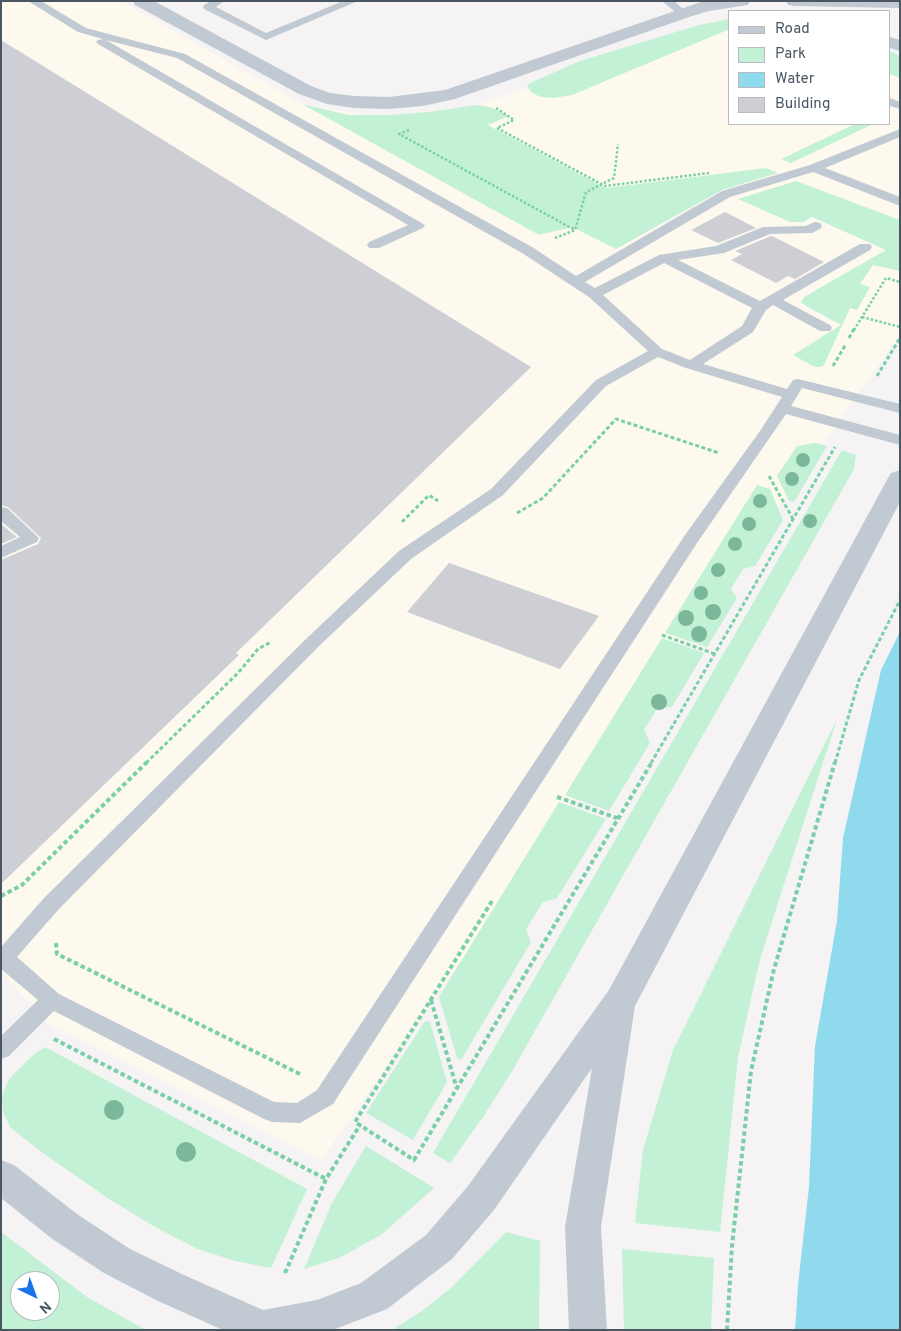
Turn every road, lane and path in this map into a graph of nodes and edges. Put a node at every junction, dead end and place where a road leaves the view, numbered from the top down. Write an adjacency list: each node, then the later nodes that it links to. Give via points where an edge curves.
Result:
1 (32, 1): 11 (lane)
2 (219, 1): 3 (lane, via 208,7 266,37)
3 (352, 1)
4 (667, 1): 10 (lane)
5 (742, 1): 10 (street)
6 (794, 1): 8 (street)
7 (148, 2): 10 (street, via 305,90 327,98 389,103 423,100 479,86)
8 (827, 2): 9 (street)
9 (900, 3)
10 (683, 13)
11 (82, 30): 19 (lane, via 410,219); 21 (lane, via 181,56)
12 (412, 128): 18 (path, via 399,134)
13 (900, 133): 15 (lane)
14 (618, 144): 18 (path, via 614,178 586,192)
15 (814, 168): 16 (lane); 23 (lane, via 726,194)
16 (900, 202)
17 (815, 226): 22 (lane, via 806,230 768,230 719,250)
18 (575, 230): 21 (path)
19 (369, 242)
20 (865, 247): 26 (lane)
21 (526, 250): 23 (lane)
22 (664, 258): 25 (lane); 26 (lane)
23 (575, 282): 25 (lane)
24 (900, 282): 27 (path, via 886,278)
25 (594, 294): 31 (lane)
26 (766, 304): 29 (lane); 32 (lane, via 748,329)
27 (862, 317): 28 (path); 33 (path, via 832,366)
28 (900, 327)
29 (825, 328)
30 (900, 338): 34 (path, via 877,377)
31 (657, 352): 32 (lane); 51 (lane, via 601,383 498,492 405,555 58,897)
32 (691, 365): 35 (lane)
33 (841, 368)
34 (868, 375)
35 (787, 402): 36 (lane, via 798,383); 37 (lane); 39 (lane)
36 (900, 409)
37 (900, 440)
38 (830, 442): 43 (path, via 837,444)
39 (745, 462): 42 (path, via 616,419 543,498); 43 (path, via 764,467); 52 (lane, via 691,539 325,1097 300,1113 272,1112)
40 (900, 478): 54 (street)
41 (1, 512): 44 (lane, via 31,538)
42 (509, 518)
43 (793, 519): 47 (path)
44 (1, 553)
45 (900, 600): 66 (path, via 860,680 774,968 751,1071 732,1246)
46 (659, 634): 47 (path)
47 (716, 654): 49 (path)
48 (557, 797): 49 (path)
49 (617, 818): 58 (path)
50 (62, 936): 57 (path, via 56,942 57,954)
51 (2, 959): 52 (lane)
52 (52, 1000): 56 (lane)
53 (431, 1000): 58 (path)
54 (620, 1000): 64 (street, via 481,1198 439,1247 374,1296 317,1318); 65 (street, via 583,1227)
55 (54, 1039): 62 (path)
56 (1, 1050)
57 (306, 1077)
58 (458, 1089): 60 (path, via 414,1160)
59 (355, 1122): 60 (path)
60 (360, 1125): 62 (path)
61 (1, 1176): 64 (street, via 64,1226 117,1261)
62 (326, 1179): 63 (path)
63 (285, 1272)
64 (264, 1329)
65 (588, 1330)
66 (727, 1330)

